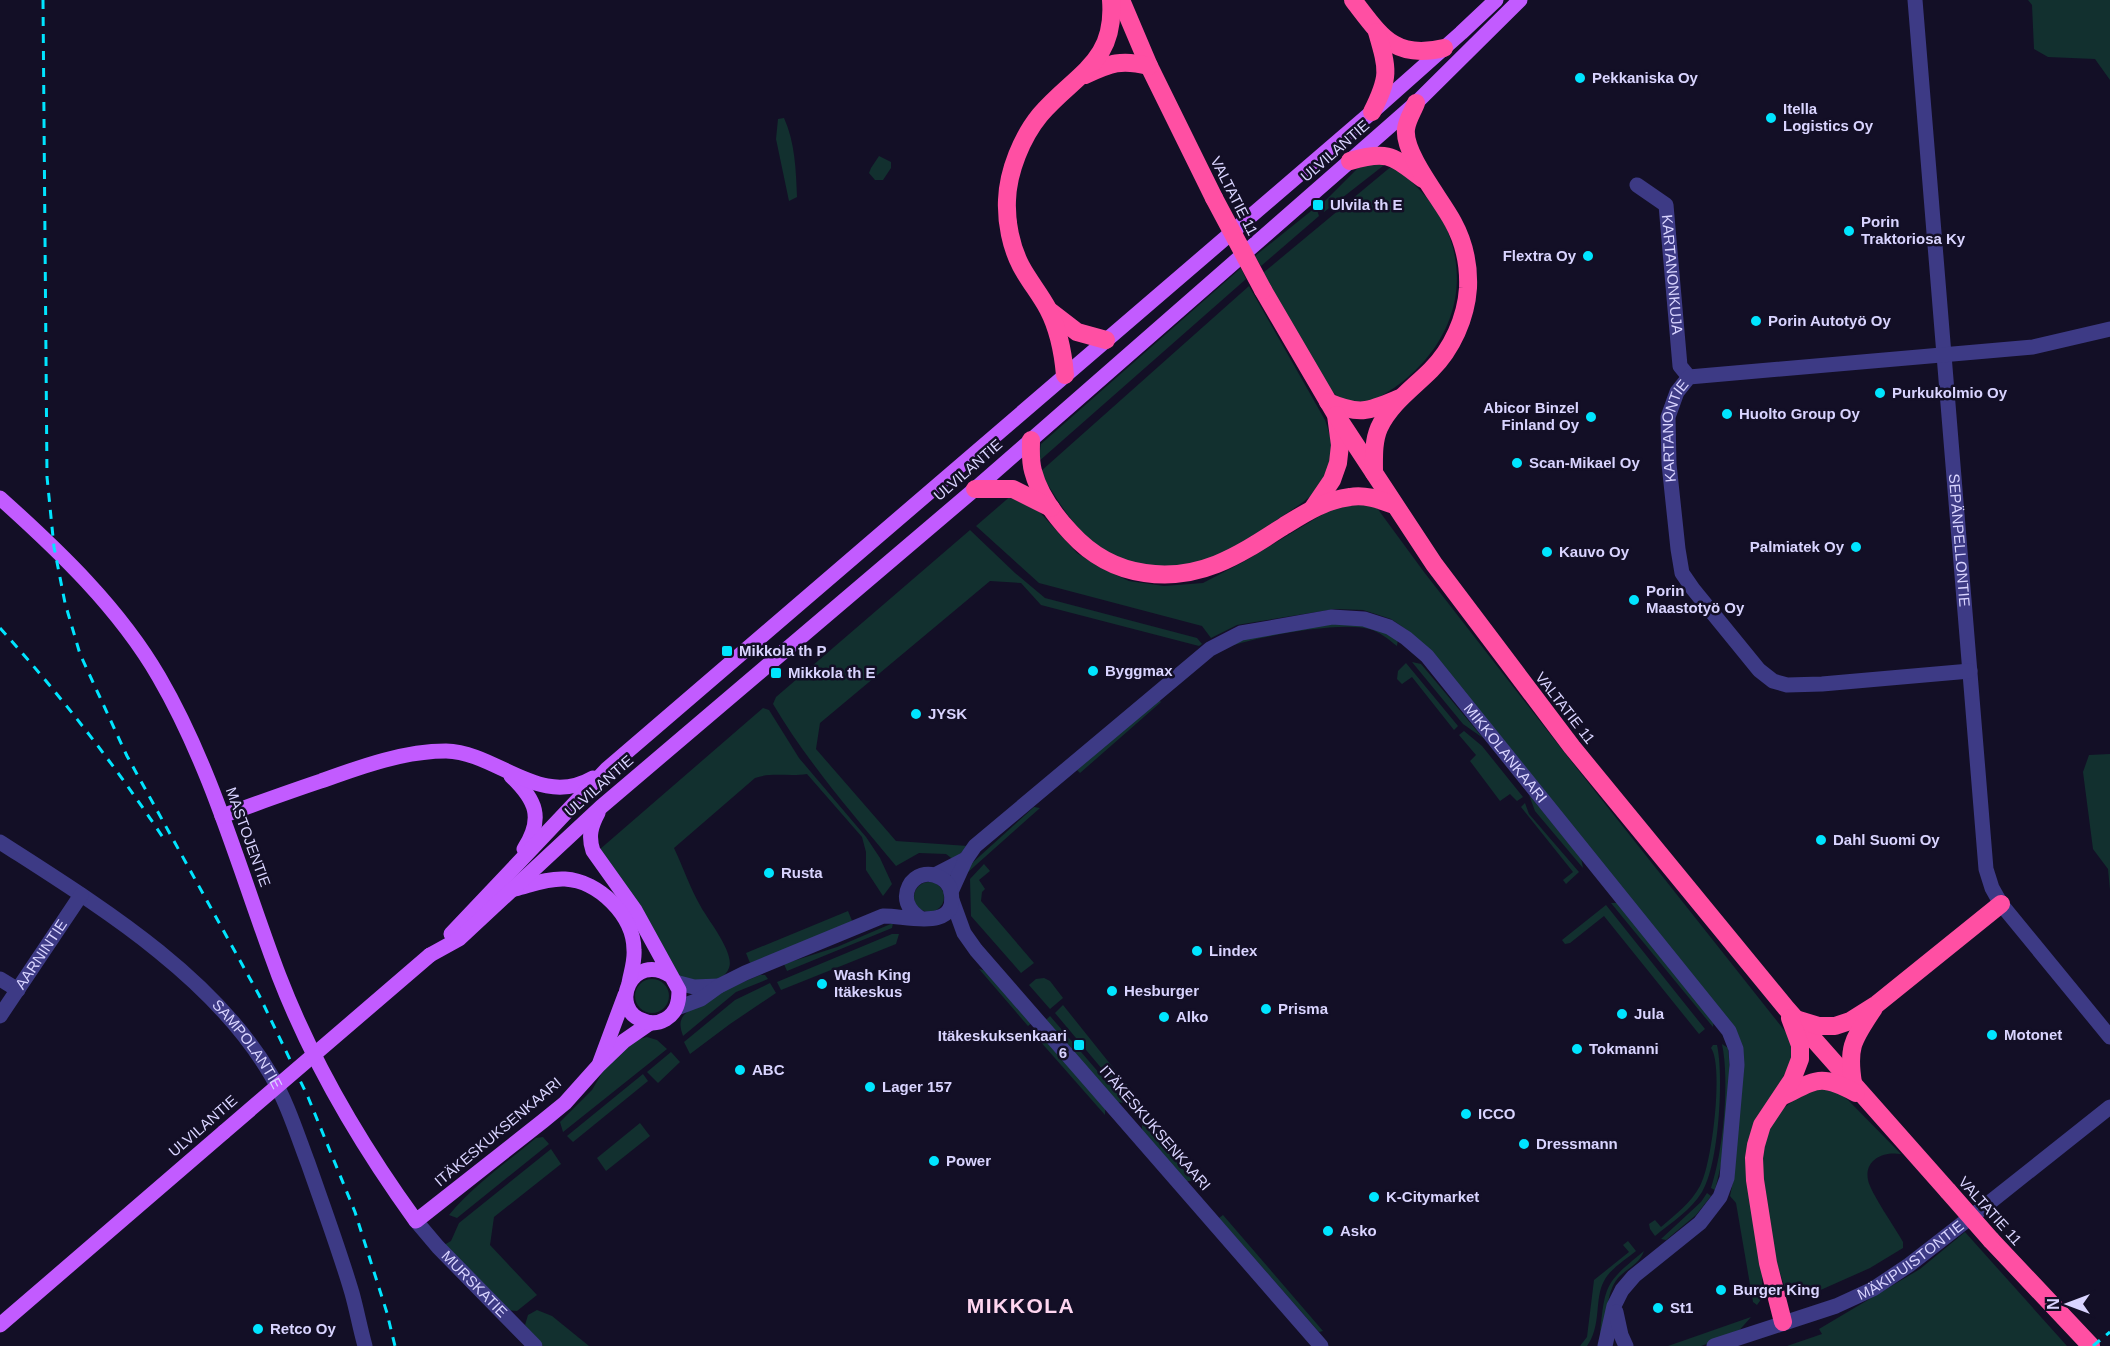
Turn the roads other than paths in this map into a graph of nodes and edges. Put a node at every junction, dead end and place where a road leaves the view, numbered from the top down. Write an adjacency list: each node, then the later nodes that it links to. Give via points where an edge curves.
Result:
1 (1111, 0): 12 (highway, via 1107,41)
2 (1120, 0): 8 (highway, VALTATIE 11)
3 (1132, 0): 8 (highway)
4 (1353, 0): 9 (highway)
5 (1496, 0): 10 (main road, ULVILANTIE)
6 (1520, 0): 13 (main road, ULVILANTIE)
7 (1914, 0): 21 (street, SEPÄNPELLONTIE)
8 (1131, 24): 11 (highway, VALTATIE 11)
9 (1377, 32): 10 (highway, via 1403,49 1426,52); 14 (highway, via 1387,76)
10 (1444, 48): 14 (main road, ULVILANTIE)
11 (1149, 66): 12 (highway, via 1121,62); 25 (highway, VALTATIE 11, bridge, via 1263,290)
12 (1082, 76): 18 (highway, via 1040,116 1026,136 1007,199 1013,246)
13 (1416, 103): 15 (main road, ULVILANTIE); 16 (highway, via 1405,130 1409,147)
14 (1372, 112): 20 (main road, ULVILANTIE)
15 (1350, 161): 16 (highway, via 1383,154); 26 (main road, ULVILANTIE)
16 (1427, 181): 24 (highway, via 1462,241 1468,290 1456,336 1445,354)
17 (1637, 185): 23 (street, KARTANONKUJA, via 1665,205 1680,366)
18 (1047, 309): 20 (highway, via 1077,332); 22 (highway, via 1062,344)
19 (2110, 329): 21 (street, KARTANONTIE, via 2047,345)
20 (1106, 340): 22 (main road, ULVILANTIE)
21 (1943, 356): 23 (street, KARTANONTIE); 33 (street, SEPÄNPELLONTIE)
22 (1065, 375): 34 (main road, ULVILANTIE)
23 (1689, 377): 33 (street, KARTANONTIE, via 1677,392 1668,417 1669,464 1682,573 1759,670 1773,681 1787,685)
24 (1401, 397): 25 (highway, via 1360,412); 27 (highway, via 1379,429)
25 (1332, 408): 27 (highway, VALTATIE 11); 32 (highway, via 1340,445 1338,464)
26 (1031, 440): 28 (main road, ULVILANTIE); 31 (highway, via 1033,472)
27 (1374, 473): 30 (highway, VALTATIE 11)
28 (975, 489): 31 (highway, via 1014,489); 36 (main road, ULVILANTIE)
29 (0, 498): 37 (main road, MASTOJENTIE, via 71,565 133,638 175,707)
30 (1394, 505): 32 (highway, via 1352,496); 58 (highway, VALTATIE 11, via 1565,738)
31 (1051, 508): 32 (highway, via 1078,541 1108,562 1139,572 1173,574 1219,565)
32 (1313, 508)
33 (1970, 671): 46 (street, SEPÄNPELLONTIE, via 1983,847 1986,869)
34 (607, 769): 35 (main road, via 579,786 564,788); 40 (main road, ULVILANTIE)
35 (506, 772): 37 (main road, via 470,756 447,751 418,754 370,764); 40 (main road, via 528,794 537,823)
36 (601, 807): 42 (main road, ULVILANTIE); 52 (main road, via 591,826 589,841 593,851 634,910)
37 (222, 816): 67 (main road, MASTOJENTIE, via 279,976 318,1064 363,1144)
38 (0, 843): 44 (street, SAMPOLANTIE)
39 (966, 859): 41 (street, MIKKOLANKAARI); 45 (street, MIKKOLANKAARI); 68 (street, MIKKOLANKAARI, via 975,846 1186,667 1241,633 1332,617 1364,619 1389,627 1406,638 1427,656 1729,1031 1736,1049 1727,1178 1720,1197 1700,1223 1634,1276)
40 (508, 874): 50 (main road, ULVILANTIE)
41 (935, 875): 43 (street, via 921,875); 45 (street, via 945,880)
42 (512, 890): 50 (main road, ULVILANTIE, via 459,939); 54 (main road, ITÄKESKUKSENKAARI, via 550,879 568,879 596,889 609,899 633,938 633,965)
43 (907, 890): 47 (street, ITÄKESKUKSENKAARI); 48 (street, via 909,908 914,915)
44 (81, 895): 55 (street, AARNINTIE); 71 (street, SAMPOLANTIE, via 165,957 210,999 231,1019 271,1075 299,1137 351,1292)
45 (952, 896): 48 (street, via 949,909 942,916); 49 (street, ITÄKESKUKSENKAARI)
46 (2001, 904): 56 (highway); 61 (street, SEPÄNPELLONTIE)
47 (883, 916): 48 (street, ITÄKESKUKSENKAARI); 53 (street, ITÄKESKUKSENKAARI)
48 (928, 920): 49 (street, ITÄKESKUKSENKAARI)
49 (964, 933): 73 (street, ITÄKESKUKSENKAARI)
50 (430, 955): 70 (main road, ULVILANTIE, bridge)
51 (0, 979): 55 (street)
52 (673, 979): 53 (street, ITÄKESKUKSENKAARI, via 694,987); 54 (main road, via 664,971 648,969 640,972); 57 (main road, via 679,999)
53 (719, 986): 57 (street, ITÄKESKUKSENKAARI, via 701,999)
54 (627, 989): 60 (main road, via 627,1005 632,1014); 62 (main road, ITÄKESKUKSENKAARI)
55 (18, 990): 59 (street, AARNINTIE)
56 (1877, 1004): 58 (highway, via 1851,1021 1834,1026 1819,1026); 63 (highway, via 1851,1046)
57 (676, 1008): 60 (main road, via 669,1017)
58 (1791, 1013): 63 (highway, VALTATIE 11); 64 (highway, via 1801,1051 1798,1068)
59 (0, 1016)
60 (650, 1023): 62 (main road, ITÄKESKUKSENKAARI)
61 (2110, 1037)
62 (599, 1065): 67 (main road, ITÄKESKUKSENKAARI, via 558,1109)
63 (1853, 1083): 65 (highway, VALTATIE 11)
64 (1781, 1096): 65 (highway, via 1809,1083 1832,1080); 69 (highway, via 1762,1125 1754,1158 1768,1263)
65 (1866, 1098): 77 (highway, VALTATIE 11, bridge)
66 (2110, 1107): 69 (street, MÄKIPUISTONTIE, via 1873,1289)
67 (416, 1221): 72 (street, MURSKATIE)
68 (1614, 1306): 74 (street, MIKKOLANKAARI); 75 (street)
69 (1783, 1323): 76 (street, MÄKIPUISTONTIE)
70 (0, 1324)
71 (363, 1345)
72 (535, 1346)
73 (1321, 1346)
74 (1605, 1346)
75 (1626, 1346)
76 (1714, 1346)
77 (2091, 1346)

